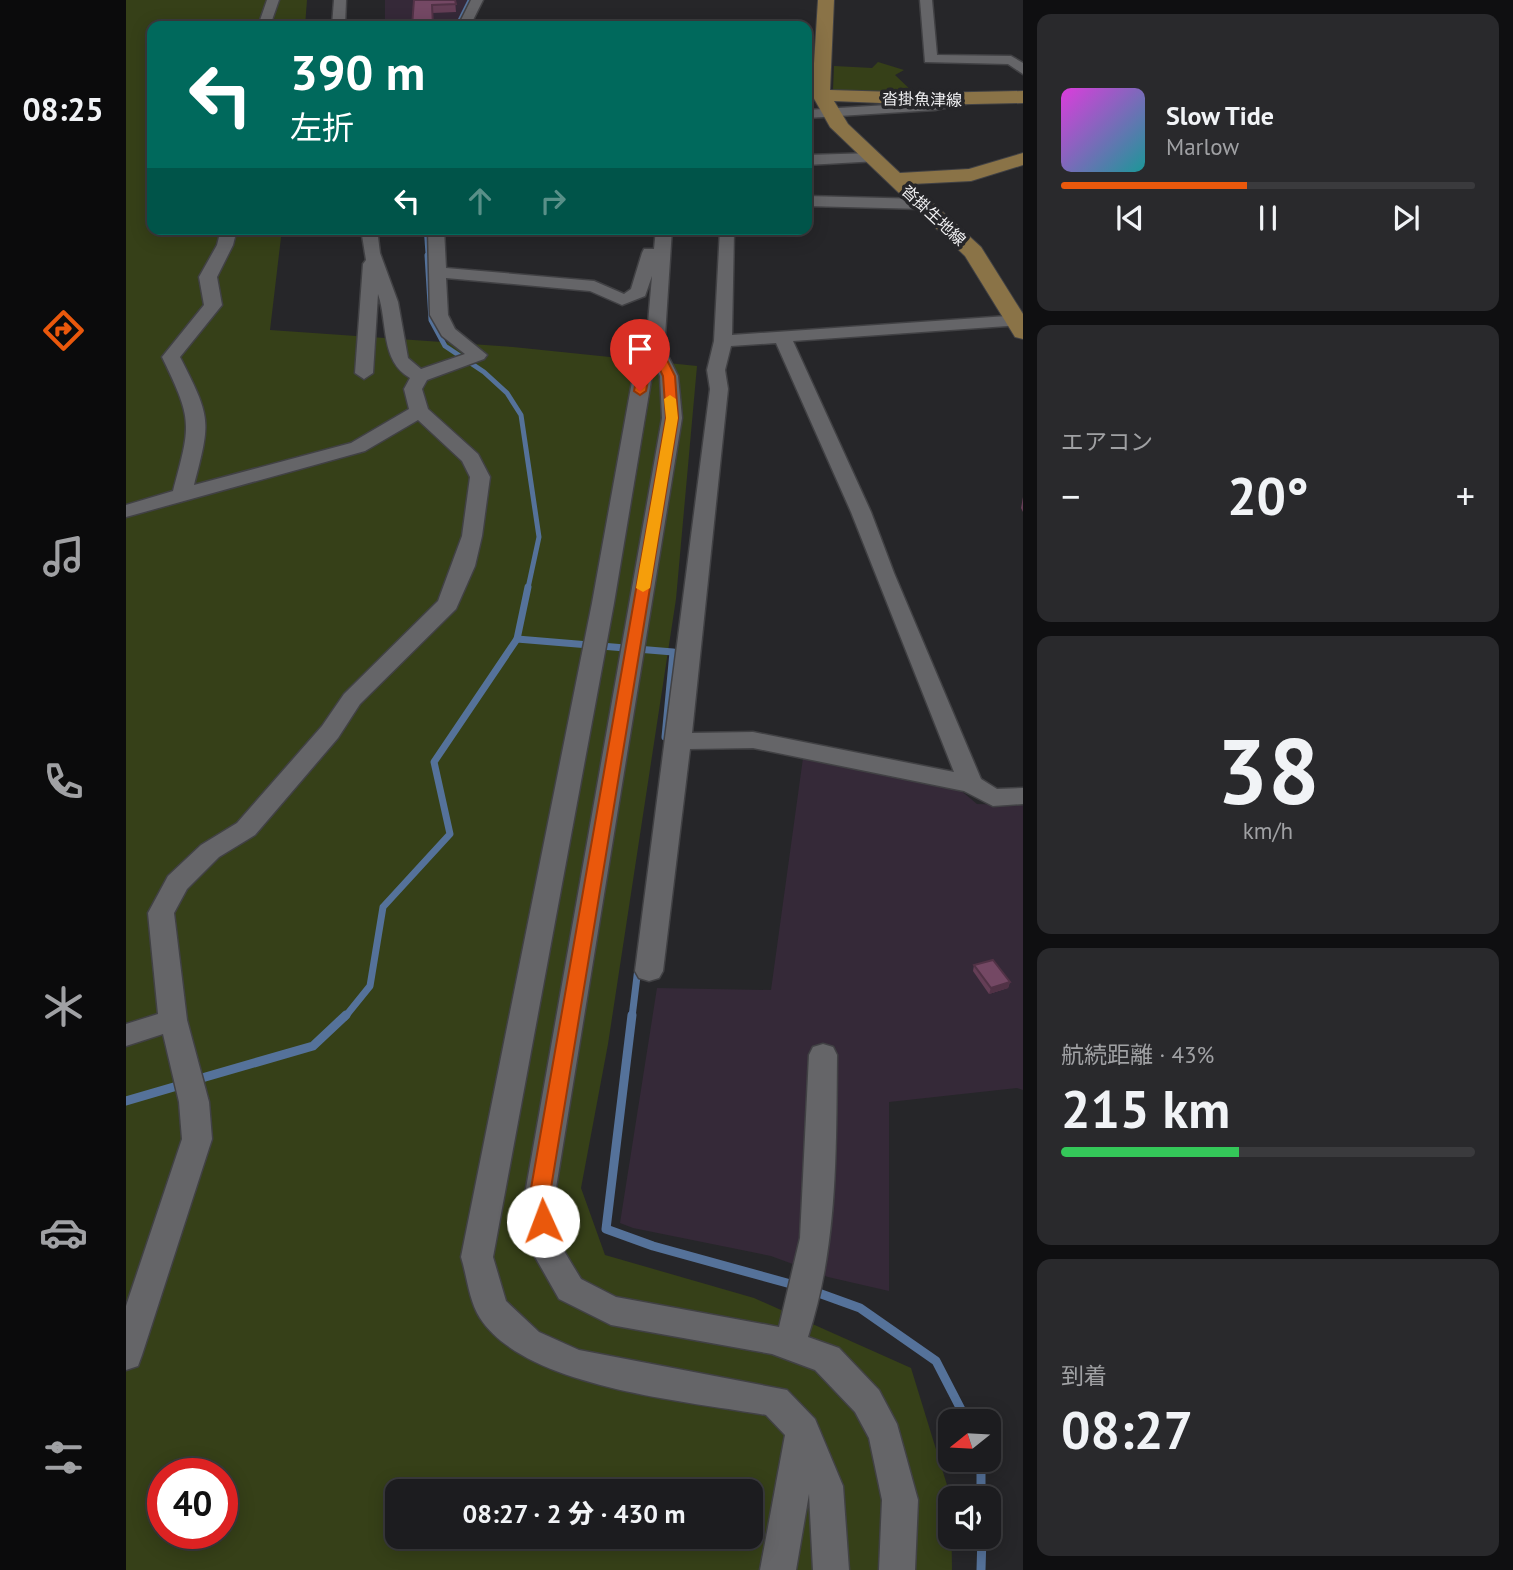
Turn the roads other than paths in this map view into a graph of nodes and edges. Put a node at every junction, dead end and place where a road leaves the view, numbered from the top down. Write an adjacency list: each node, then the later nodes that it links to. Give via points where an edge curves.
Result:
1 (272, 0): 6 (street)
2 (340, 0): 7 (street)
3 (477, 0): 8 (street)
4 (826, 0): 11 (main road)
5 (926, 0): 9 (street, via 930,59 1012,60)
6 (266, 21)
7 (339, 21)
8 (466, 21)
9 (1023, 70)
10 (1023, 97): 11 (main road, 沓掛魚津線)
11 (819, 100): 12 (main road, 沓掛生地線)
12 (873, 158): 14 (street); 15 (main road, 沓掛生地線)
13 (1023, 159): 15 (main road, via 971,175)
14 (812, 160)
15 (896, 179): 17 (main road, 沓掛生地線)
16 (812, 201): 17 (street)
17 (923, 204): 26 (main road, 沓掛生地線, via 973,252)
18 (228, 235): 33 (street, via 208,277 214,302 208,315 171,357 194,404 198,432)
19 (370, 235): 24 (street)
20 (436, 235): 25 (street)
21 (662, 235): 25 (street, via 647,257 639,292 622,300 594,286)
22 (664, 235): 27 (street)
23 (726, 235): 29 (street)
24 (372, 253): 30 (street); 31 (street, via 389,302 399,358)
25 (438, 272): 31 (street, via 439,315 448,332 478,355)
26 (1021, 324): 28 (street)
27 (656, 336): 42 (street, via 669,376 672,418 540,1194 546,1248 570,1289 611,1311); 44 (street, via 644,365 477,1257 492,1309 527,1343 577,1366 775,1401)
28 (782, 337): 29 (street); 36 (street, via 861,512)
29 (723, 341): 35 (street, via 716,370 719,388)
30 (364, 373)
31 (420, 376): 32 (street, via 413,389)
32 (419, 411): 33 (street, via 358,447); 39 (street, via 471,458 481,477 464,566 448,604 352,699 330,732 246,829 210,851 177,883 161,913)
33 (182, 495): 34 (street)
34 (126, 511)
35 (679, 741): 36 (street, via 753,740); 38 (street)
36 (971, 784): 37 (street, via 993,798)
37 (1023, 796)
38 (649, 971)
39 (177, 1033): 40 (street); 43 (street, via 194,1102 197,1139)
40 (126, 1035)
41 (823, 1055): 42 (street, via 815,1258)
42 (789, 1345): 47 (street, via 827,1359 867,1401 885,1435 900,1500)
43 (126, 1355)
44 (803, 1430): 45 (street); 46 (street, via 827,1486)
45 (778, 1570)
46 (831, 1570)
47 (897, 1570)

